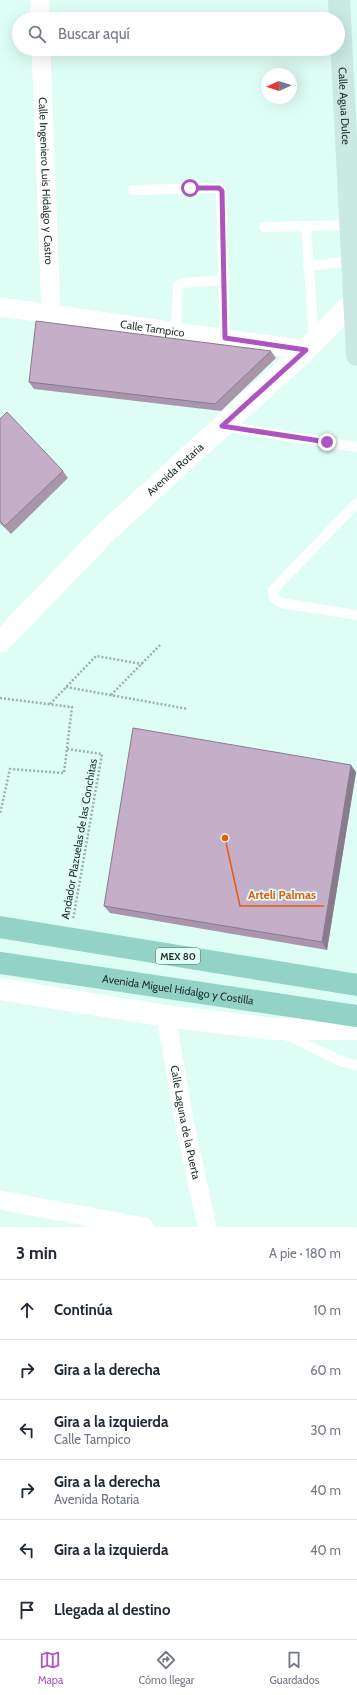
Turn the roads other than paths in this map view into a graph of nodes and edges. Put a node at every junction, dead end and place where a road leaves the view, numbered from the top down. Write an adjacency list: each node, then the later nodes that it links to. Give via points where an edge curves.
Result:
1 (40, 0): 3 (street)
2 (339, 0): 4 (main road, Calle Agua Dulce)
3 (40, 12)
4 (340, 12)
5 (41, 56): 16 (street, Calle Ingeniero Luis Hidalgo y Castro)
6 (342, 56): 8 (main road, Calle Agua Dulce)
7 (134, 190): 13 (lane, via 219,188 222,191)
8 (350, 225): 9 (lane); 11 (main road, Calle Agua Dulce)
9 (306, 226): 10 (lane); 12 (lane)
10 (264, 227)
11 (352, 260): 12 (lane); 14 (main road, Calle Agua Dulce)
12 (308, 266): 19 (lane)
13 (224, 280): 17 (lane, via 183,283 178,286); 18 (lane)
14 (356, 299): 19 (street, Avenida Rotaria); 20 (main road, Calle Agua Dulce)
15 (0, 307): 16 (street, Calle Tampico)
16 (51, 314): 17 (street, Calle Tampico)
17 (176, 331): 18 (street, Calle Tampico)
18 (225, 338): 19 (street, Calle Tampico)
19 (310, 346): 21 (street, Avenida Rotaria)
20 (357, 355)
21 (222, 426): 22 (lane); 25 (street, Avenida Rotaria, via 107,531)
22 (357, 447)
23 (357, 503): 24 (lane, via 273,590 274,598 281,603)
24 (357, 615)
25 (0, 642)
26 (0, 927): 28 (main road, MEX 80)
27 (0, 963): 31 (main road, Avenida Miguel Hidalgo y Costilla)
28 (357, 985)
29 (0, 989): 30 (street)
30 (166, 1016): 32 (street); 37 (street, Calle Laguna de la Puerta, via 184,1120)
31 (357, 1016)
32 (274, 1029): 33 (street); 34 (lane, via 343,1062)
33 (357, 1029)
34 (357, 1065)
35 (0, 1200): 36 (street)
36 (144, 1227)
37 (207, 1227)

